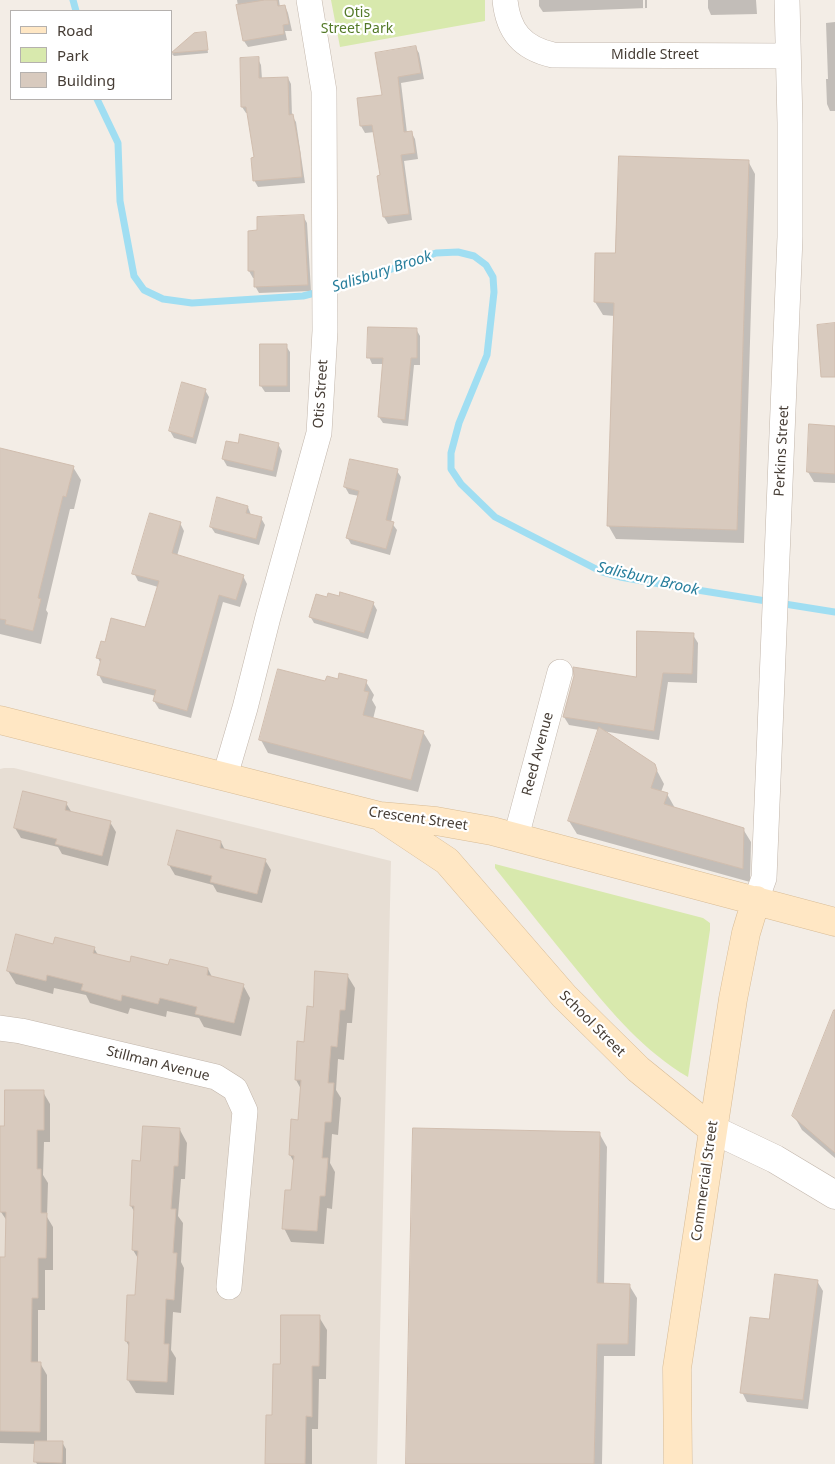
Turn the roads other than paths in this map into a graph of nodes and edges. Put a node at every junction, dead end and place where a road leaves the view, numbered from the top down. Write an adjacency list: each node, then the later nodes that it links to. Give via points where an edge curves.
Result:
1 (309, 0): 7 (street, Otis Street, via 324,91 325,311 319,433)
2 (505, 0): 4 (street, Middle Street, via 510,25 516,34 542,52 564,55)
3 (786, 0): 4 (street, Perkins Street)
4 (788, 56): 10 (street, Perkins Street, via 790,237 764,878)
5 (560, 672): 9 (street, Reed Avenue)
6 (0, 720): 7 (main road, Crescent Street)
7 (225, 776): 8 (main road, Crescent Street)
8 (380, 816): 9 (main road, Crescent Street, via 436,821); 13 (main road, School Street, via 447,861 572,1004 638,1069)
9 (516, 837): 10 (main road, Crescent Street)
10 (756, 900): 11 (main road, Crescent Street); 13 (main road, Commercial Street, via 738,970)
11 (835, 922)
12 (0, 1028): 15 (street, Stillman Avenue, via 216,1077 235,1089 245,1111)
13 (712, 1129): 14 (street, School Street, via 775,1159); 16 (main road, Commercial Street, via 677,1368)
14 (835, 1195)
15 (229, 1287)
16 (678, 1464)

